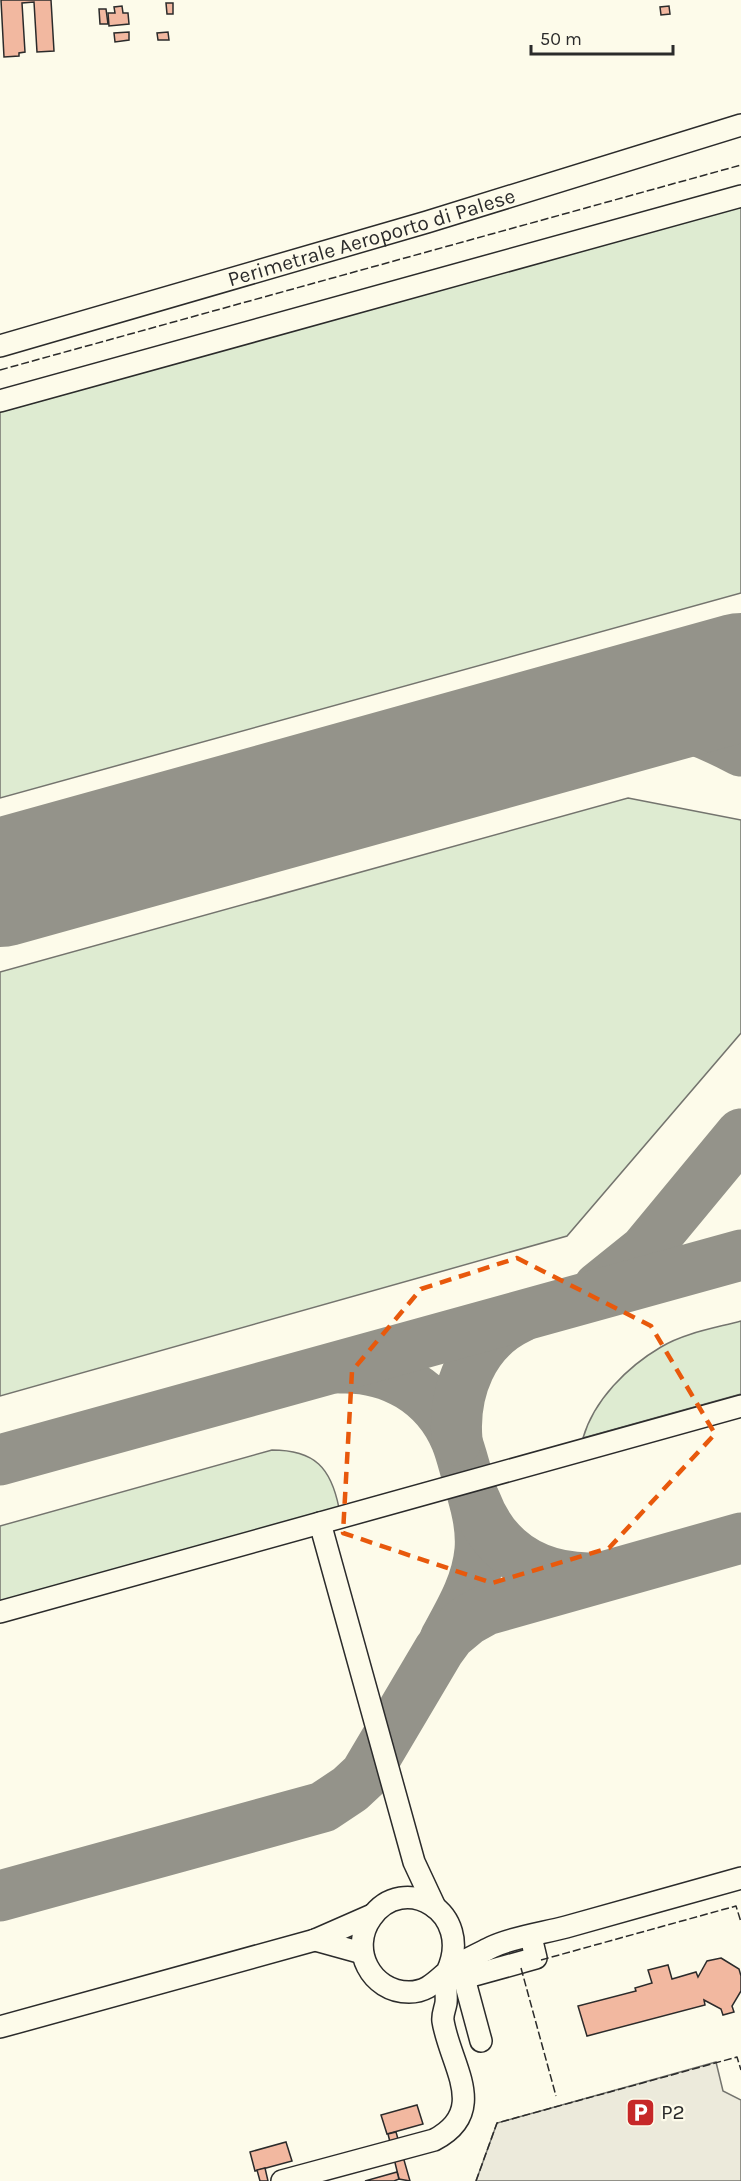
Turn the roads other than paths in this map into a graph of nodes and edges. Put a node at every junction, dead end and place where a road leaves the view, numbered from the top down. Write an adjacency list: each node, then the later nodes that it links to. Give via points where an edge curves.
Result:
1 (741, 125): 3 (street, Perimetrale Aeroporto di Palese, via 427,222)
2 (741, 196): 4 (street)
3 (0, 346)
4 (0, 401)
5 (741, 1406): 6 (street)
6 (320, 1523): 7 (street); 8 (street)
7 (0, 1612)
8 (414, 1862): 10 (street, via 410,1871 413,1889); 11 (street)
9 (741, 1878): 14 (street)
10 (403, 1899): 11 (street); 12 (street)
11 (435, 1907): 13 (street)
12 (372, 1915): 15 (street); 17 (street, via 363,1933)
13 (453, 1932): 16 (street); 18 (street, via 456,1945)
14 (531, 1937): 16 (street); 22 (street, via 536,1958 464,1978)
15 (315, 1940): 17 (street); 21 (street)
16 (495, 1946): 18 (street)
17 (362, 1953): 19 (street, via 373,1977 384,1985)
18 (446, 1973): 19 (street, via 423,1990); 20 (street)
19 (410, 1992): 20 (street)
20 (443, 2019): 23 (street, via 464,2091 464,2104 454,2125 434,2140)
21 (0, 2027)
22 (481, 2041)
23 (282, 2181)

